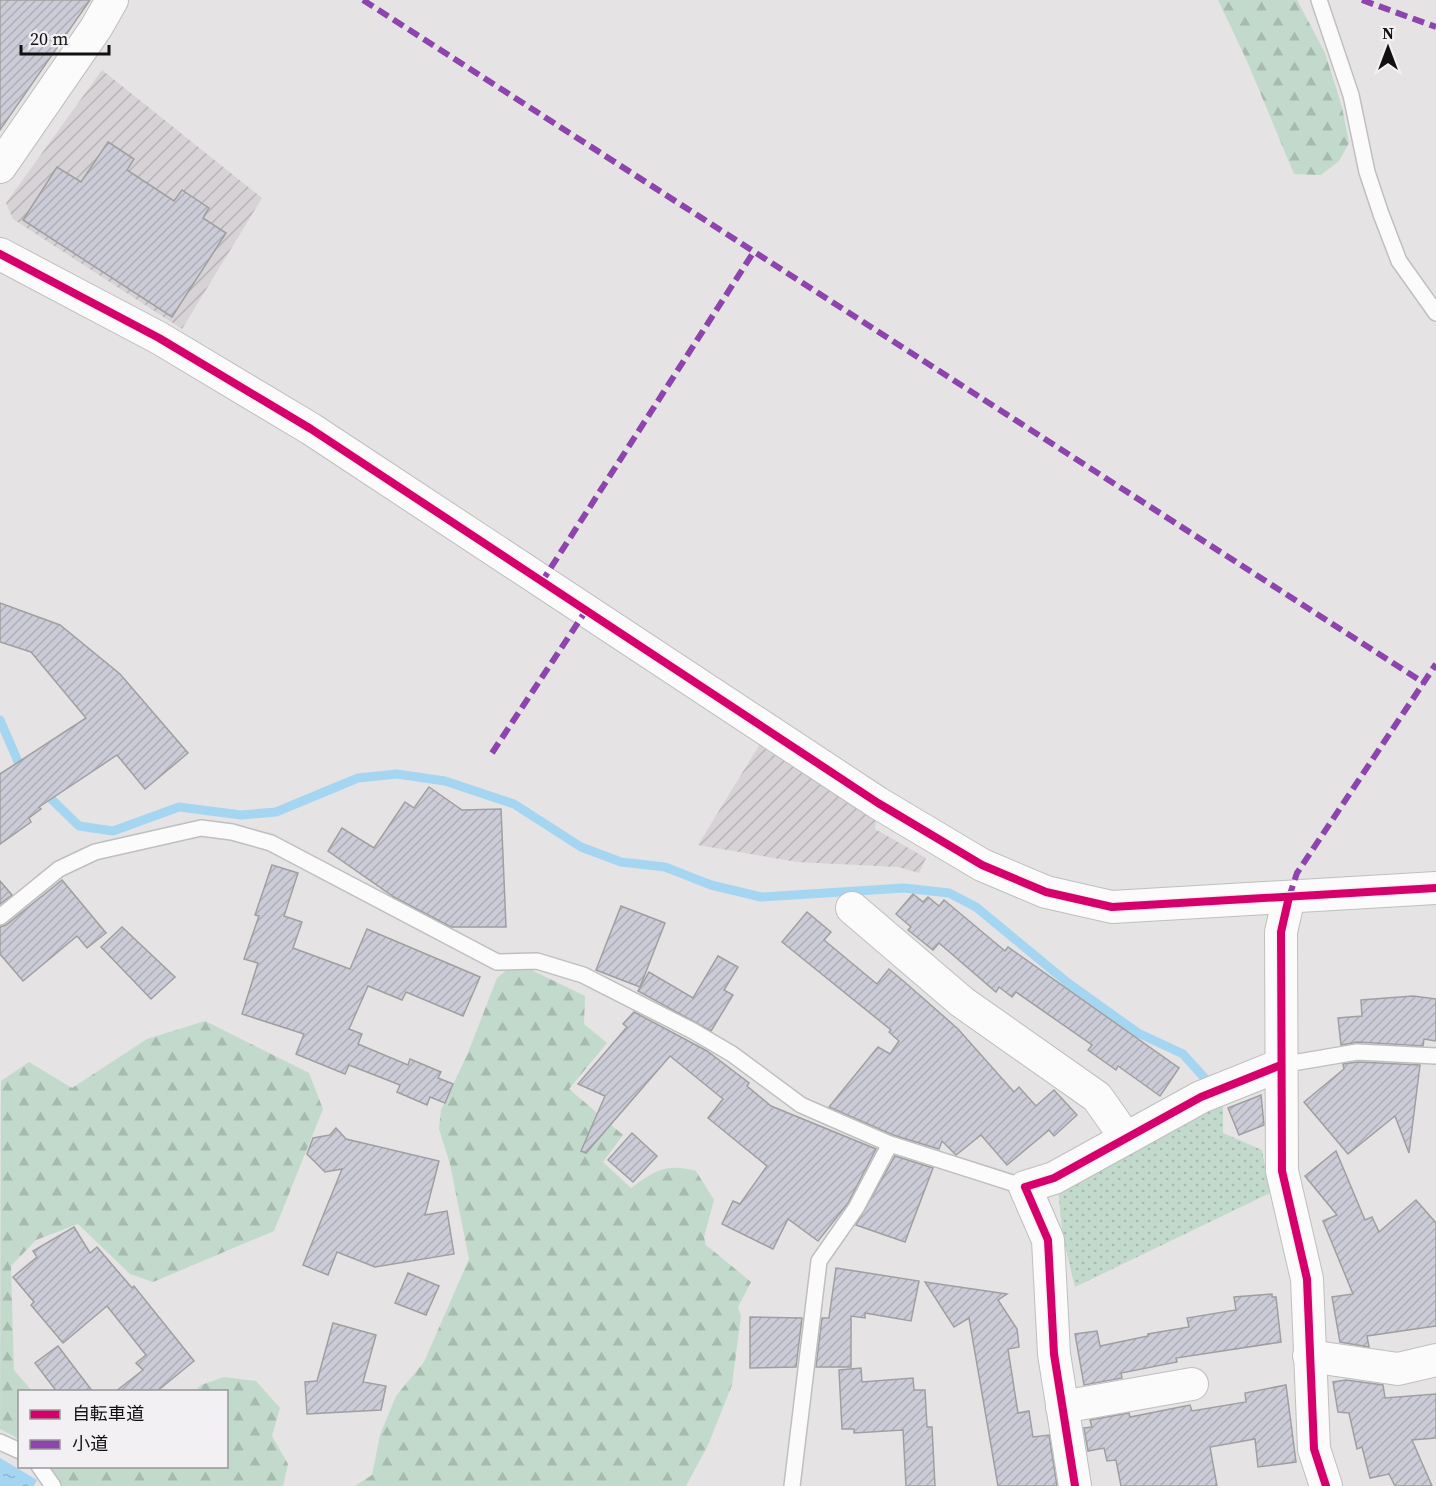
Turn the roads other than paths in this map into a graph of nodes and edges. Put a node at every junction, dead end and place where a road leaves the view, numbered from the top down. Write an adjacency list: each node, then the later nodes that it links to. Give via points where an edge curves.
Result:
1 (112, 0): 3 (street)
2 (1319, 0): 5 (lane, via 1351,95 1367,172 1381,214 1399,261)
3 (0, 167)
4 (0, 254): 7 (street, via 159,338 311,429 868,796 982,865 1046,892 1112,907)
5 (1436, 313)
6 (1436, 888): 7 (street)
7 (1289, 897): 11 (street, via 1281,932)
8 (852, 908): 12 (street, via 962,1002 1097,1097)
9 (0, 917): 13 (lane, via 59,869 95,852 201,828 232,832 271,843 497,962 537,961 583,975 732,1054 801,1105)
10 (1436, 1056): 11 (lane, via 1357,1052)
11 (1281, 1065): 12 (street, via 1201,1097); 15 (street, via 1282,1171 1307,1279)
12 (1126, 1138): 14 (street, via 1054,1178)
13 (891, 1144): 14 (lane); 23 (lane, via 856,1208 819,1261)
14 (1025, 1187): 18 (street, via 1048,1240 1053,1354)
15 (1309, 1356): 16 (street, via 1398,1369); 25 (street, via 1314,1449)
16 (1436, 1360)
17 (1192, 1383): 18 (street)
18 (1062, 1407): 24 (street)
19 (0, 1442): 20 (lane)
20 (18, 1450)
21 (40, 1468): 22 (lane)
22 (53, 1486)
23 (792, 1486)
24 (1075, 1486)
25 (1326, 1486)

